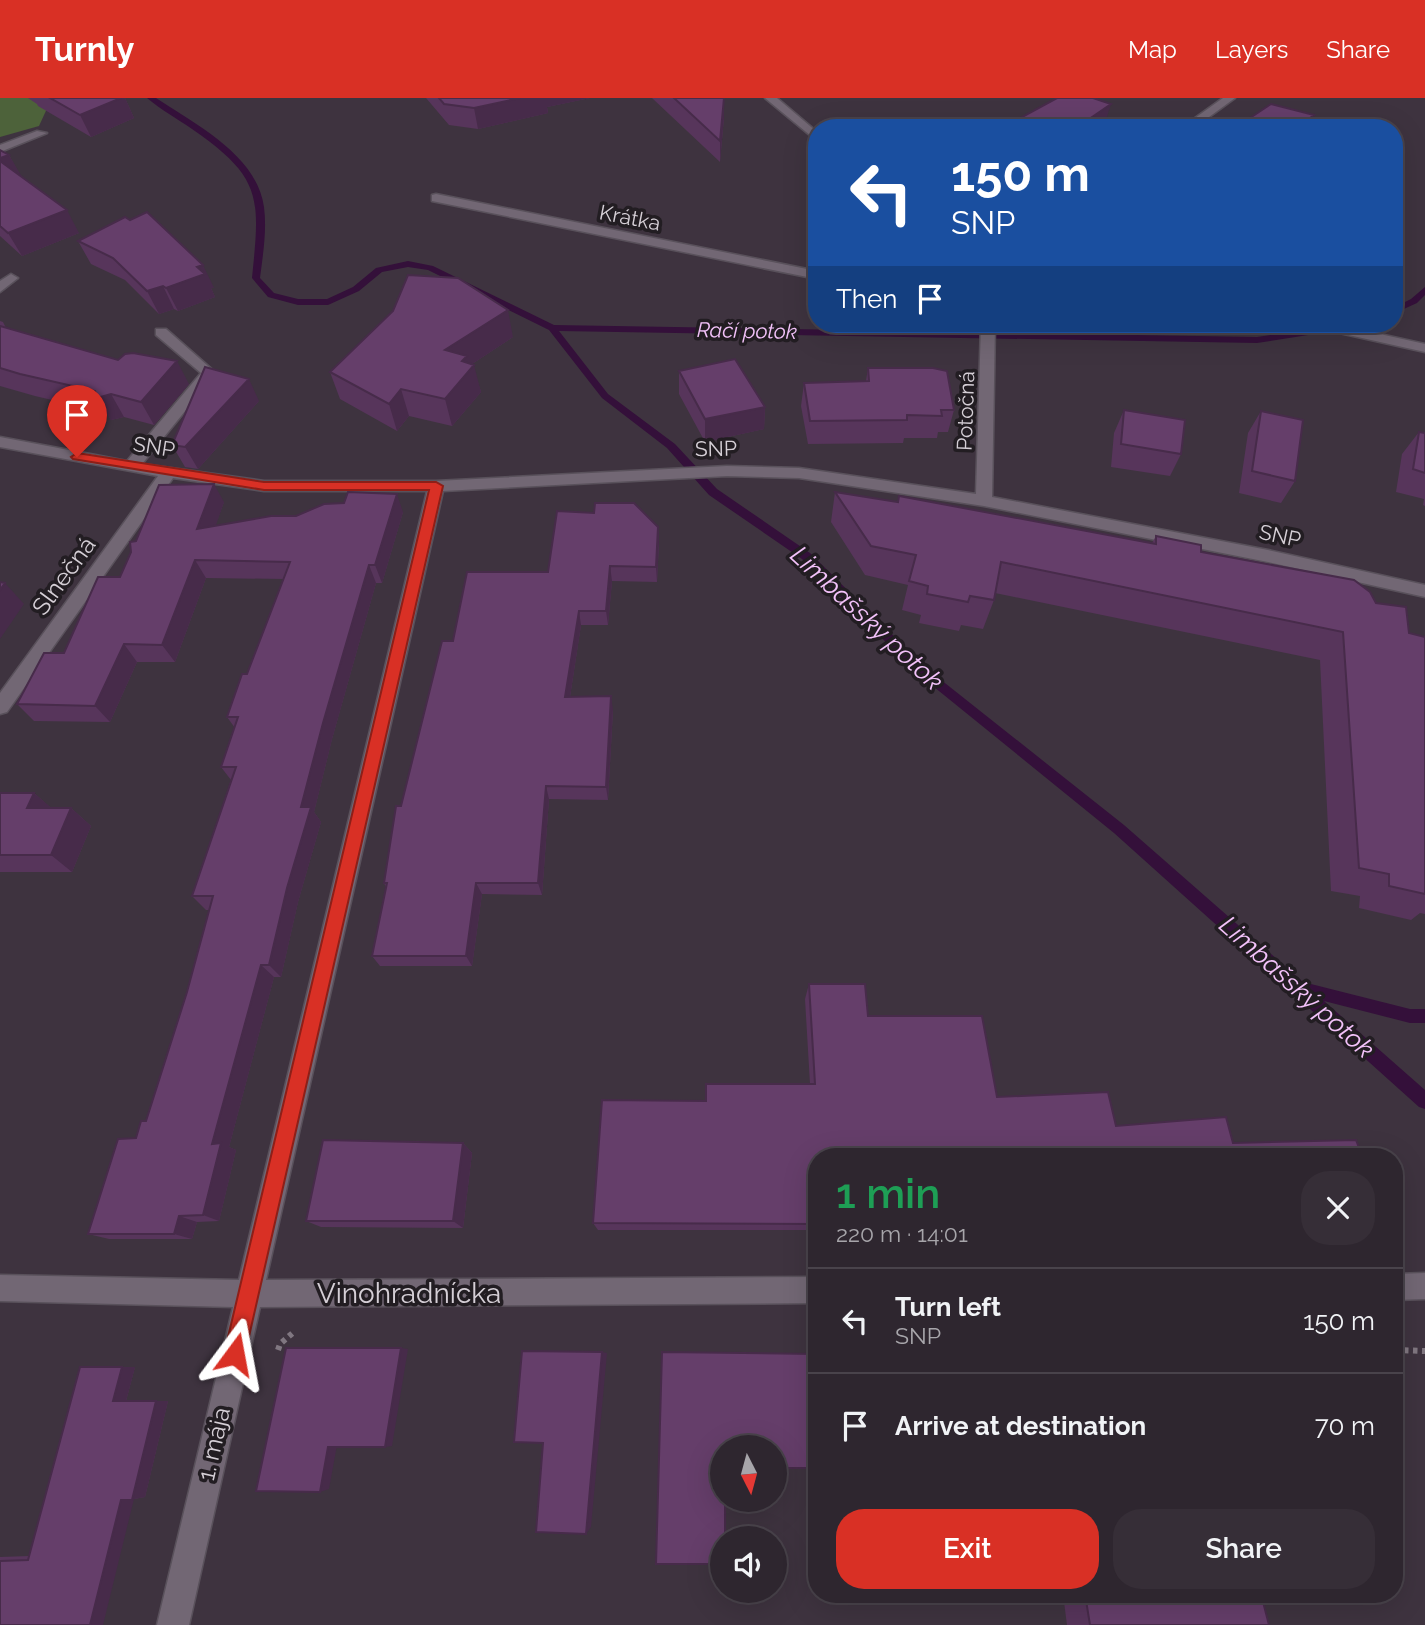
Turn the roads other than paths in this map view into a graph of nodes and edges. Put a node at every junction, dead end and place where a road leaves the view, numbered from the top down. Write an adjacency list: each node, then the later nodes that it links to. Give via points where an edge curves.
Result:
1 (770, 98): 4 (street)
2 (1230, 98): 3 (street)
3 (1199, 119)
4 (808, 130)
5 (41, 134): 6 (street)
6 (0, 149)
7 (436, 198): 8 (street, Krátka)
8 (808, 273)
9 (11, 278): 10 (street)
10 (0, 288)
11 (161, 332): 16 (street, via 209,373)
12 (988, 333): 19 (street, Potočná)
13 (1359, 333): 14 (street)
14 (1425, 348)
15 (0, 442): 16 (street, SNP)
16 (131, 467): 17 (street, SNP)
17 (168, 473): 18 (street, SNP, via 264,486); 21 (street, Slnečná)
18 (436, 486): 19 (street, SNP, via 727,471 799,473); 26 (street, 1. mája)
19 (984, 501): 20 (street, SNP)
20 (1425, 591)
21 (0, 707)
22 (1425, 1286): 23 (street)
23 (1403, 1287)
24 (0, 1288): 26 (street, Vinohradnícka)
25 (808, 1290): 26 (street, Vinohradnícka)
26 (248, 1294): 27 (street, 1. mája)
27 (173, 1625)

